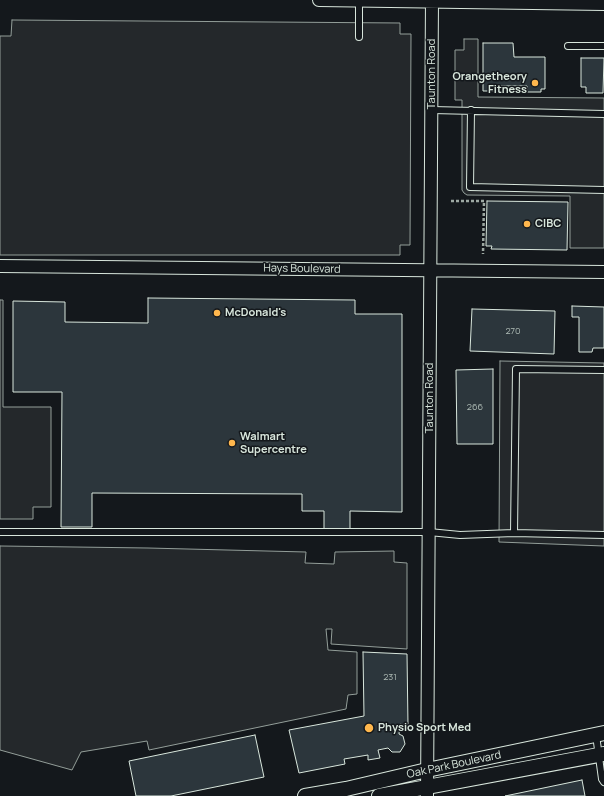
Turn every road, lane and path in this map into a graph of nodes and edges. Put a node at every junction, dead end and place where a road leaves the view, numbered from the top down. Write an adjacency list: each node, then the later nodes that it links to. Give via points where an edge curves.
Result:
1 (319, 0): 2 (street)
2 (359, 0): 3 (street); 6 (lane)
3 (432, 1): 4 (street); 9 (street, Taunton Road)
4 (590, 2): 5 (street)
5 (604, 4)
6 (360, 37)
7 (568, 46): 8 (lane)
8 (604, 46)
9 (432, 110): 10 (lane); 16 (street, Taunton Road)
10 (471, 110): 11 (lane); 12 (lane, via 470,187)
11 (604, 114)
12 (604, 190)
13 (451, 201): 14 (path, via 484,201)
14 (483, 254)
15 (0, 266): 16 (street, Hays Boulevard)
16 (430, 271): 17 (street, Hays Boulevard); 20 (street, Taunton Road)
17 (604, 272)
18 (604, 370): 21 (lane, via 516,369)
19 (0, 532): 20 (lane)
20 (429, 532): 21 (lane, via 460,535); 25 (street, Taunton Road)
21 (514, 533): 22 (lane)
22 (604, 535)
23 (600, 734): 24 (lane); 25 (street, Oak Park Boulevard)
24 (602, 755): 26 (lane); 27 (street, Oak Park Boulevard)
25 (427, 770): 27 (street, Taunton Road); 28 (street, Oak Park Boulevard)
26 (604, 782)
27 (427, 791): 29 (street, Oak Park Boulevard)
28 (305, 796)
29 (379, 796)

